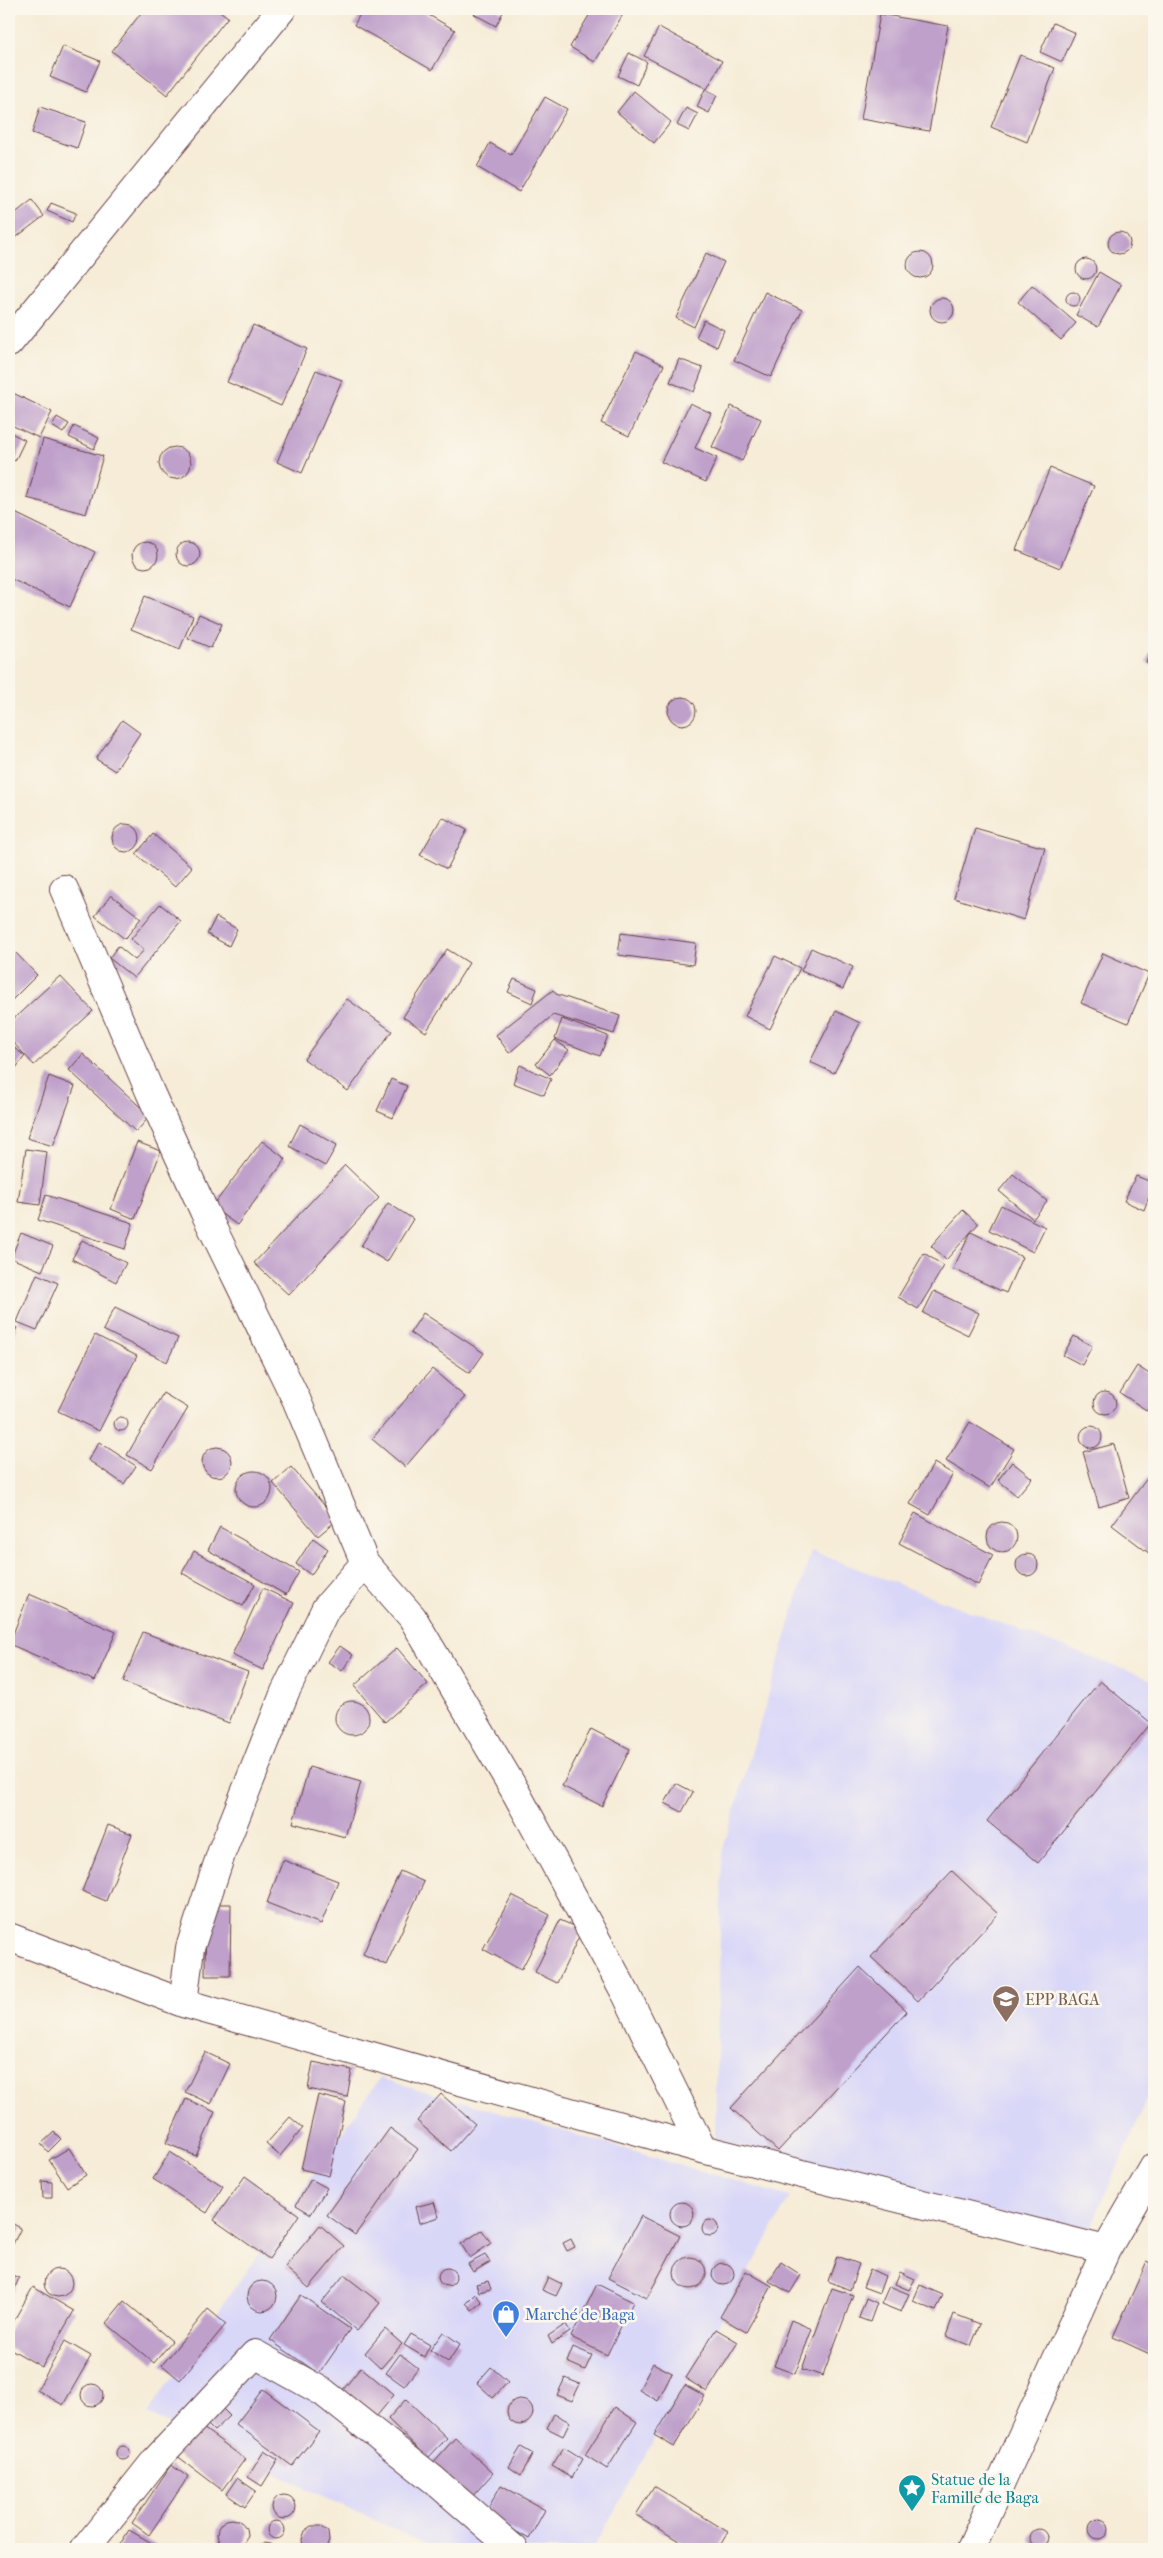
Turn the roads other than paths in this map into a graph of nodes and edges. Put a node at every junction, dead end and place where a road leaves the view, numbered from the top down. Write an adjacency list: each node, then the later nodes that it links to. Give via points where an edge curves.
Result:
1 (282, 9): 2 (street)
2 (9, 343)
3 (64, 889): 4 (street, via 204,1211 296,1399)
4 (365, 1563): 6 (street, via 326,1608 285,1692 222,1851 190,1948); 7 (street, via 412,1617 514,1789 626,1994)
5 (9, 1937): 6 (street)
6 (183, 2003): 7 (street)
7 (702, 2149): 9 (street)
8 (1154, 2167): 9 (street)
9 (1106, 2250): 12 (street)
10 (86, 2549): 11 (street, via 155,2461 255,2354 323,2392 434,2480)
11 (514, 2549)
12 (971, 2549)

